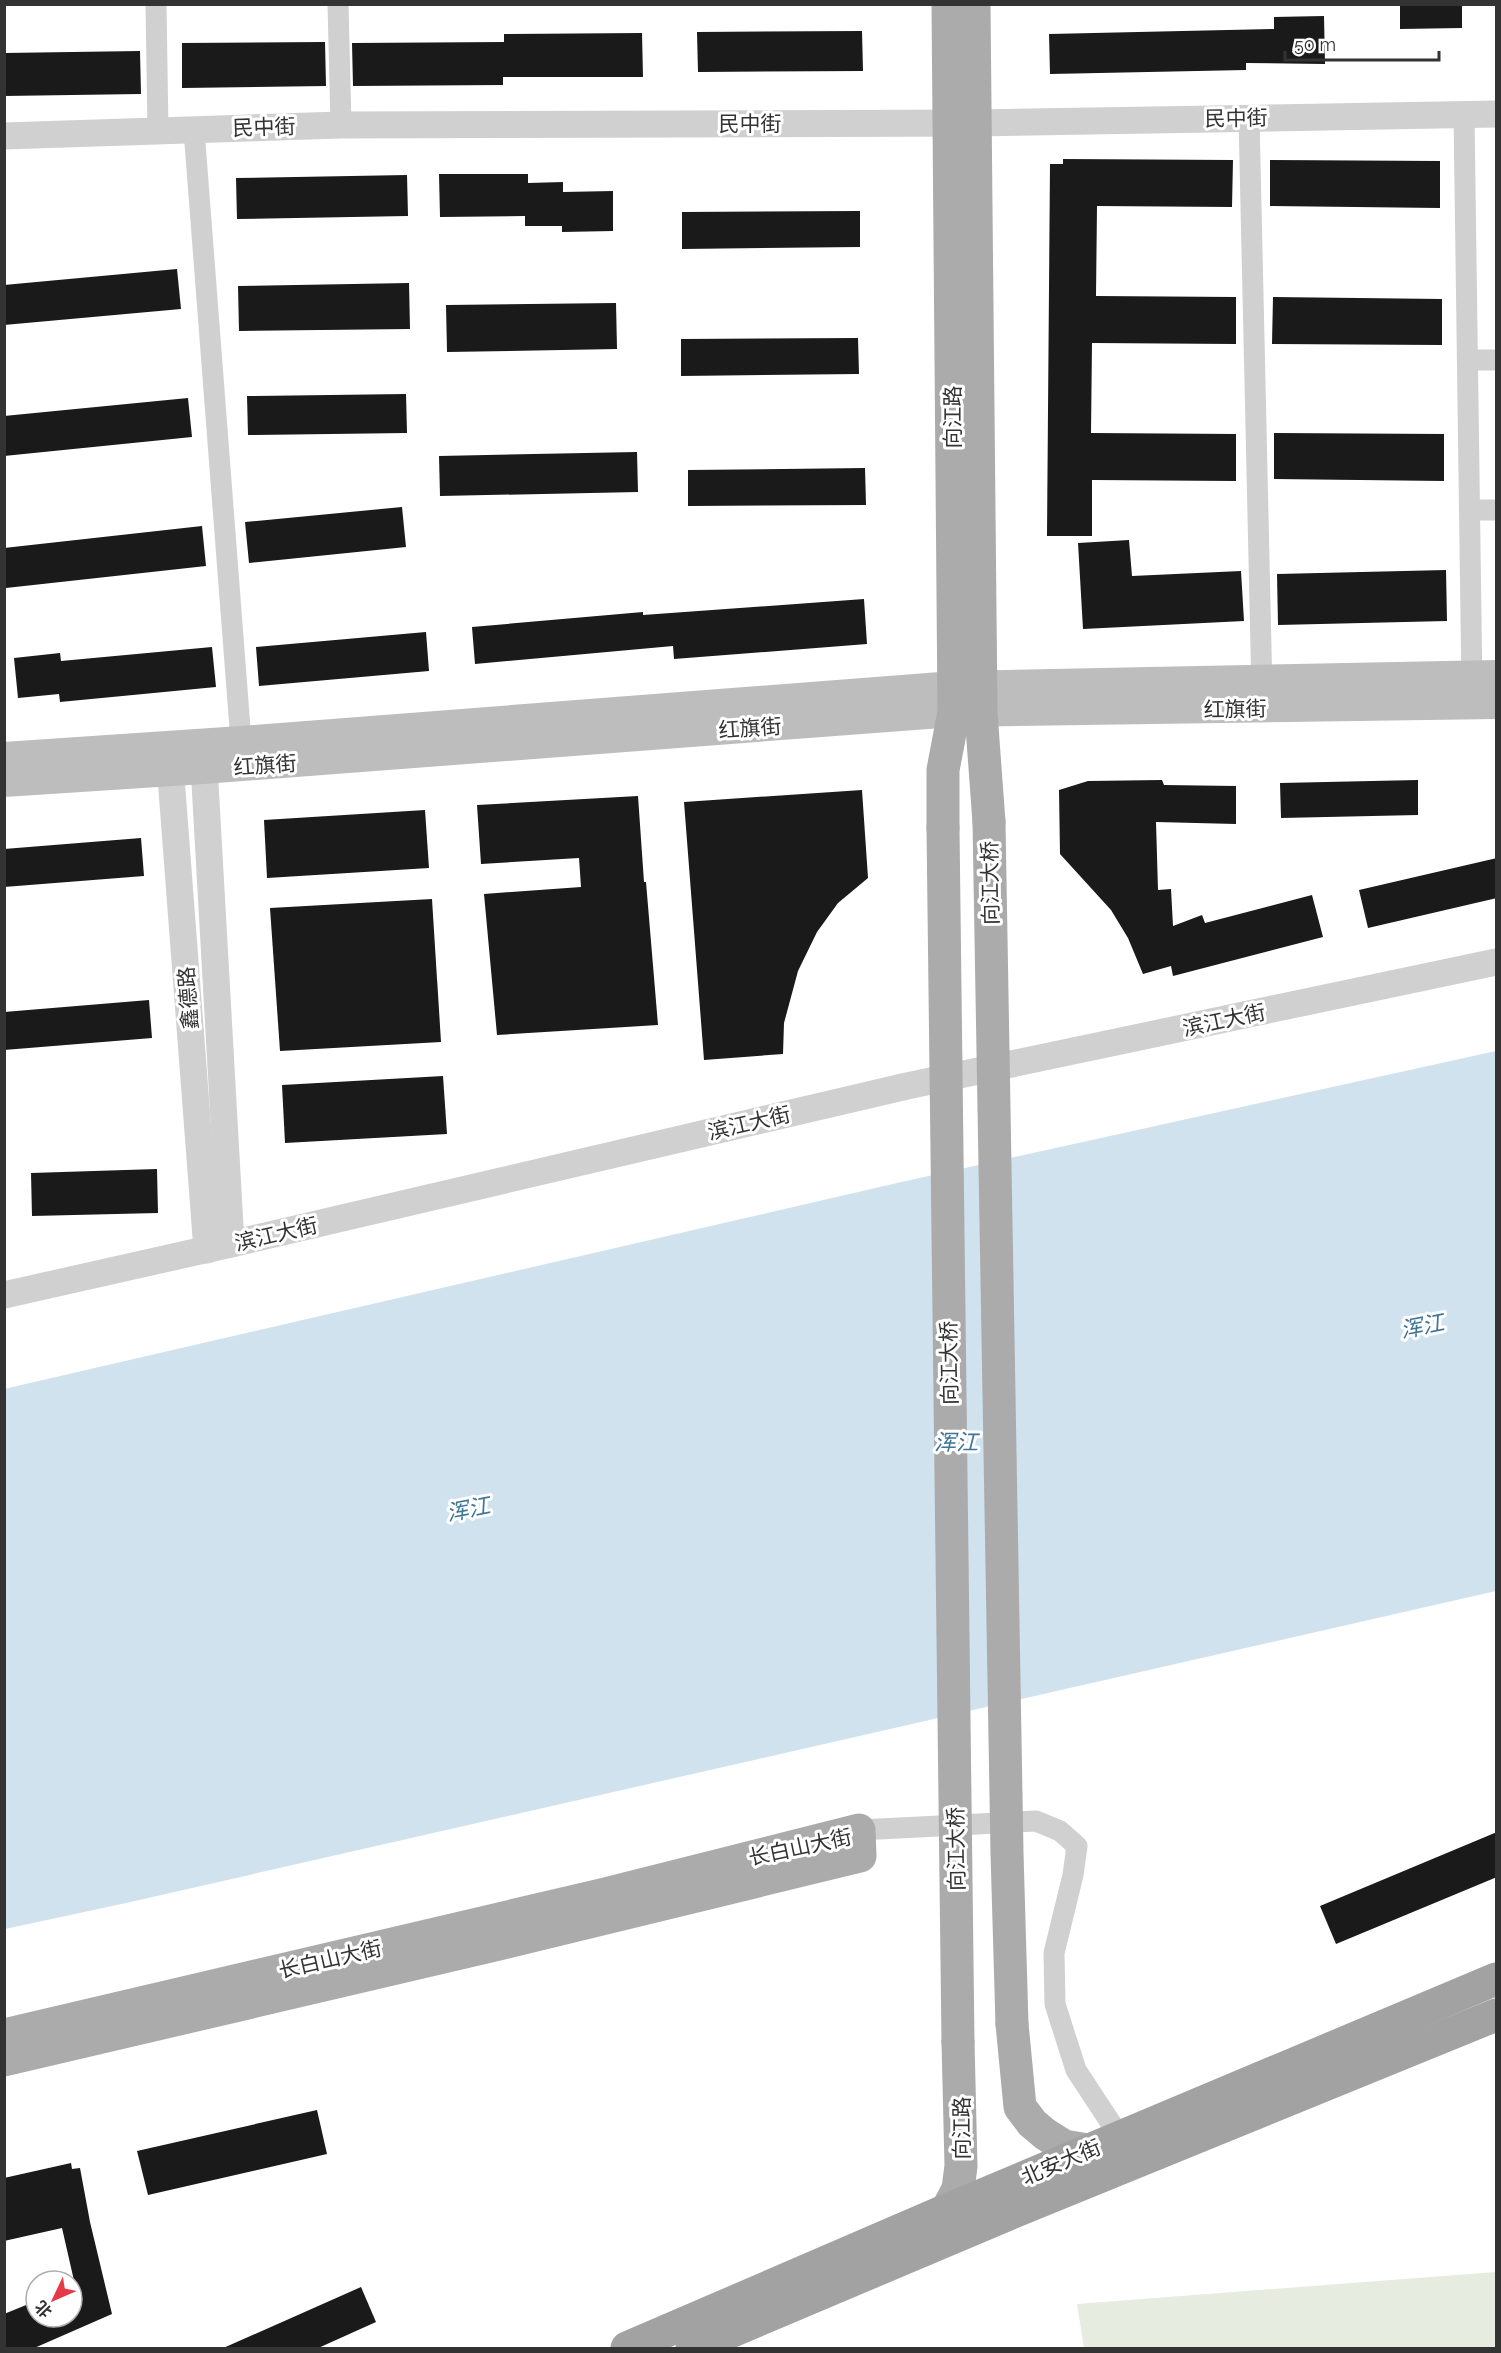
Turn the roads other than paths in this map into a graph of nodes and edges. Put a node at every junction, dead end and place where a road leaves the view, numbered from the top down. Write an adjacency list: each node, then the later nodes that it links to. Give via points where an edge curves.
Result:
1 (156, 4): 11 (street)
2 (338, 4): 9 (street)
3 (948, 4): 8 (main road, 向江路)
4 (974, 4): 8 (main road, 向江路)
5 (1464, 114): 6 (street, 民中街); 7 (street, 民中街); 13 (street)
6 (1497, 114)
7 (1249, 118): 8 (street, 民中街); 18 (street)
8 (964, 122): 9 (street, 民中街); 19 (main road, 向江路)
9 (341, 125): 10 (street, 民中街)
10 (194, 130): 11 (street, 民中街); 20 (street)
11 (158, 131): 12 (street, 民中街)
12 (4, 136)
13 (1468, 360): 14 (street); 15 (street)
14 (1497, 360)
15 (1470, 510): 16 (street); 17 (street)
16 (1497, 510)
17 (1485, 689): 18 (main road, 红旗街)
18 (1262, 694): 19 (main road, 红旗街)
19 (967, 699): 20 (main road); 22 (main road, 红旗街); 25 (main road, 向江路); 26 (main road, 向江路, via 944,770)
20 (241, 741): 22 (main road)
21 (4, 757): 23 (main road)
22 (203, 757): 23 (main road); 28 (street, 鑫德路)
23 (169, 759): 24 (main road); 28 (street, 鑫德路)
24 (4, 782)
25 (989, 822): 37 (main road, 向江大桥, bridge, via 1012,2024 1020,2107 1032,2123 1054,2140)
26 (943, 828): 34 (main road, 向江大桥, bridge)
27 (1497, 962): 28 (street, 滨江大街, via 907,1086)
28 (219, 1247): 29 (street, 滨江大街)
29 (4, 1295)
30 (859, 1830): 33 (main road, 长白山大街, via 589,1898); 35 (main road, 长白山大街, via 860,1856); 36 (street, via 1036,1821 1060,1831 1077,1846 1054,1953 1055,2004 1076,2070)
31 (1497, 1979): 36 (highway, 北安大街)
32 (1497, 2015): 40 (highway, 北安大街, via 1018,2210)
33 (4, 2035)
34 (958, 2042): 38 (main road, 向江路, via 962,2166 958,2189)
35 (4, 2060)
36 (1120, 2137): 37 (highway, 北安大街)
37 (1088, 2150): 38 (highway, 北安大街)
38 (947, 2210): 39 (highway, 北安大街)
39 (627, 2349)
40 (692, 2349)

